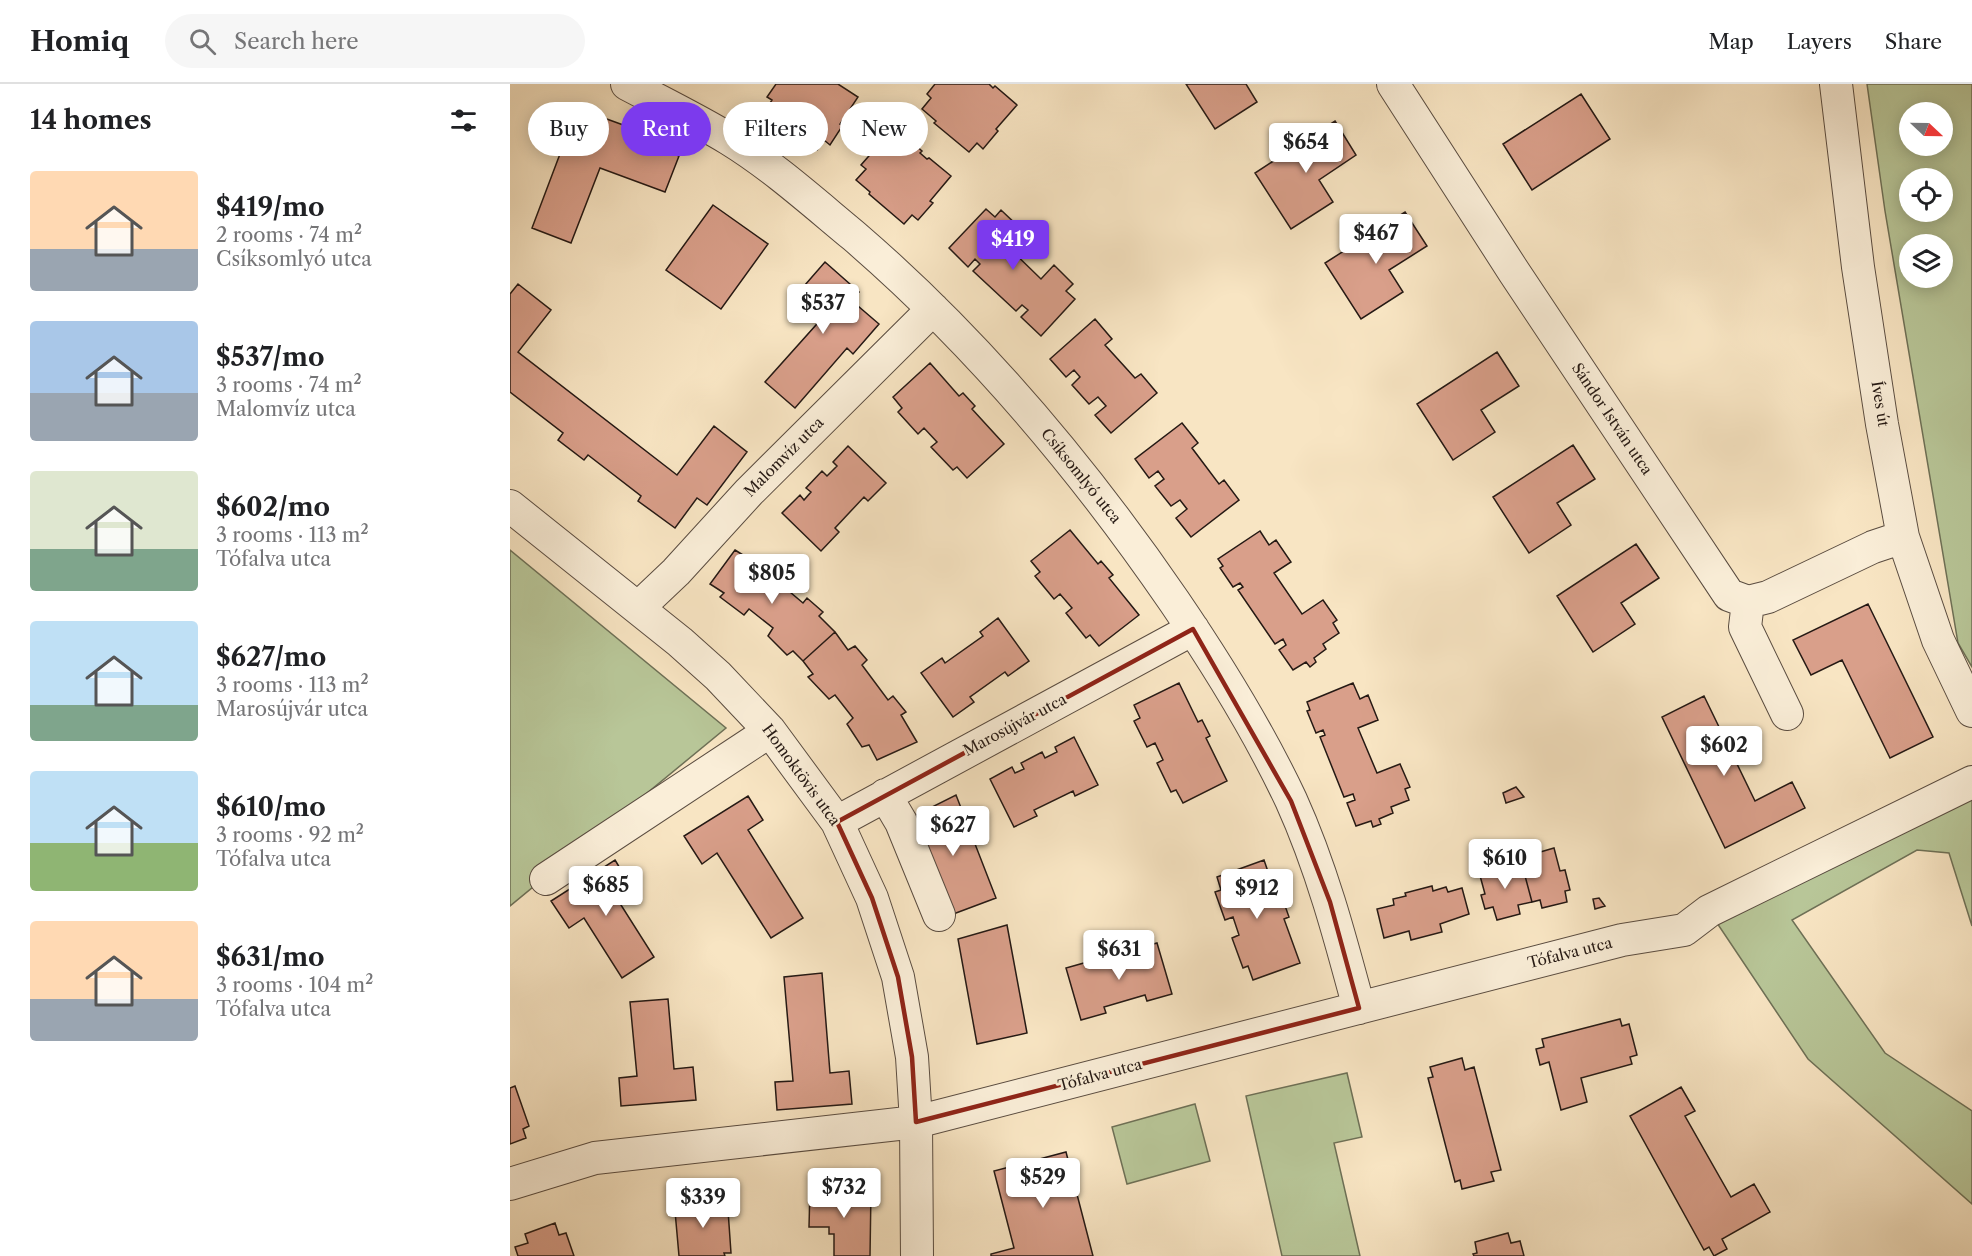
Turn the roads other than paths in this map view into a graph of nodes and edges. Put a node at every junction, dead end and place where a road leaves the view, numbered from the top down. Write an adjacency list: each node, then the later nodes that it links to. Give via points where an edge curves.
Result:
1 (627, 84): 4 (street, Csíksomlyó utca, via 741,147 842,226)
2 (1393, 84): 7 (street, Sándor István utca, via 1729,595)
3 (1836, 84): 6 (street, Íves út, via 1860,279)
4 (933, 309): 8 (street, Malomvíz utca); 9 (street, Csíksomlyó utca, via 1071,460)
5 (510, 506): 8 (street, Homoktövis utca)
6 (1903, 537): 7 (street, via 1873,547 1768,597); 10 (street, Íves út, via 1938,640)
7 (1748, 602): 11 (street, via 1745,627)
8 (638, 608): 12 (street, Homoktövis utca, via 718,676)
9 (1193, 629): 14 (street, Marosújvár utca); 18 (street, Csíksomlyó utca, via 1250,721 1291,801 1330,902)
10 (1972, 711)
11 (1787, 714)
12 (770, 731): 15 (street, Homoktövis utca); 16 (street)
13 (1972, 782): 18 (street, Tófalva utca, via 1709,911 1684,930 1622,940)
14 (885, 795): 15 (street, Marosújvár utca); 17 (street, via 901,822)
15 (837, 822): 19 (street, Homoktövis utca, via 872,898 898,976 912,1057)
16 (546, 879)
17 (939, 915)
18 (1359, 1008): 19 (street, Tófalva utca)
19 (916, 1122): 20 (street, Tófalva utca, via 595,1158); 21 (street, Homoktövis utca)
20 (510, 1184)
21 (917, 1256)

